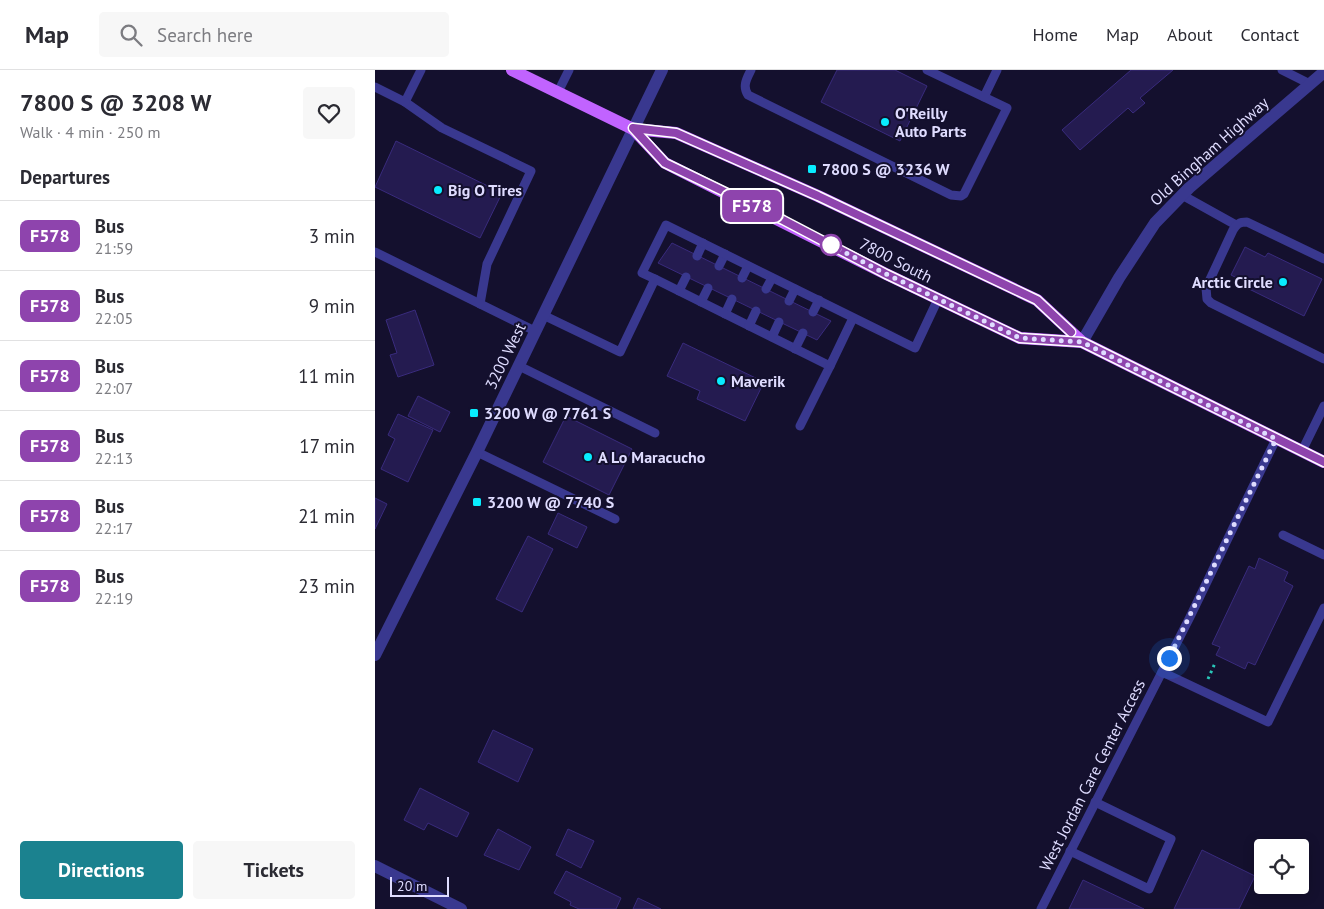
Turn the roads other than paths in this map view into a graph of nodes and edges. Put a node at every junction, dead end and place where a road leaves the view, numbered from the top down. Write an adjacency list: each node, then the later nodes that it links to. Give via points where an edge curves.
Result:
1 (421, 70): 14 (lane)
2 (512, 70): 12 (main road, 7800 South)
3 (569, 70): 12 (lane)
4 (661, 70): 15 (street, 3200 West)
5 (751, 70): 13 (lane, via 745,81 748,95 951,195 964,194 1007,108)
6 (927, 70): 13 (lane)
7 (997, 70): 13 (lane)
8 (1282, 70): 10 (lane)
9 (1324, 72): 10 (street, Old Bingham Highway)
10 (1310, 84): 16 (street, Old Bingham Highway)
11 (375, 87): 14 (lane)
12 (558, 92): 15 (main road, 7800 South)
13 (984, 97)
14 (405, 102): 38 (lane, via 442,128 531,171 487,264)
15 (633, 128): 34 (main road, 7800 South, via 665,163); 42 (street, 3200 West); 49 (main road, 7800 South, via 676,133 929,248 1037,300)
16 (1182, 195): 17 (lane); 49 (street, Old Bingham Highway, via 1155,223)
17 (1236, 225): 22 (lane, via 1247,222); 51 (lane, via 1206,288 1207,299)
18 (703, 243): 20 (lane); 21 (lane); 28 (lane, via 666,225 642,273)
19 (375, 252): 38 (lane)
20 (725, 254): 23 (lane); 24 (lane)
21 (697, 256)
22 (1324, 259)
23 (719, 266)
24 (748, 266): 26 (lane); 27 (lane)
25 (686, 277): 32 (lane)
26 (742, 278)
27 (772, 278): 30 (lane); 31 (lane)
28 (655, 279): 32 (lane); 42 (lane, via 619,352)
29 (708, 288): 37 (lane)
30 (795, 289): 35 (lane); 36 (lane)
31 (766, 290)
32 (679, 291): 37 (lane)
33 (732, 299): 41 (lane)
34 (938, 299): 43 (lane, via 915,348); 49 (main road, 7800 South, via 1020,338)
35 (819, 300): 40 (lane); 43 (lane)
36 (789, 301)
37 (701, 302): 41 (lane)
38 (480, 304): 46 (lane)
39 (756, 311): 45 (lane)
40 (813, 312)
41 (725, 314): 45 (lane)
42 (543, 315): 46 (street, 3200 West)
43 (853, 318): 53 (lane)
44 (779, 322): 48 (lane)
45 (749, 326): 48 (lane)
46 (535, 331): 52 (street, 3200 West)
47 (803, 333): 50 (lane)
48 (772, 337): 50 (lane)
49 (1082, 342): 57 (main road, 7800 South)
50 (795, 349): 53 (lane)
51 (1324, 359)
52 (519, 366): 56 (lane); 59 (street, 3200 West)
53 (830, 366): 55 (lane)
54 (1324, 406): 58 (lane)
55 (800, 426)
56 (655, 433)
57 (1276, 439): 58 (main road, 7800 South); 66 (lane, West Jordan Care Center Access)
58 (1302, 451): 60 (main road, 7800 South)
59 (477, 452): 61 (lane); 65 (street, 3200 West)
60 (1324, 462)
61 (615, 519)
62 (1283, 535): 63 (lane)
63 (1324, 555)
64 (1324, 608): 66 (lane, via 1268,722)
65 (375, 655)
66 (1162, 672): 67 (lane, West Jordan Care Center Access)
67 (1095, 802): 68 (lane, West Jordan Care Center Access); 68 (lane, via 1171,839 1149,890)
68 (1070, 851): 71 (lane, West Jordan Care Center Access)
69 (375, 866): 70 (street)
70 (461, 909)
71 (1041, 909)

